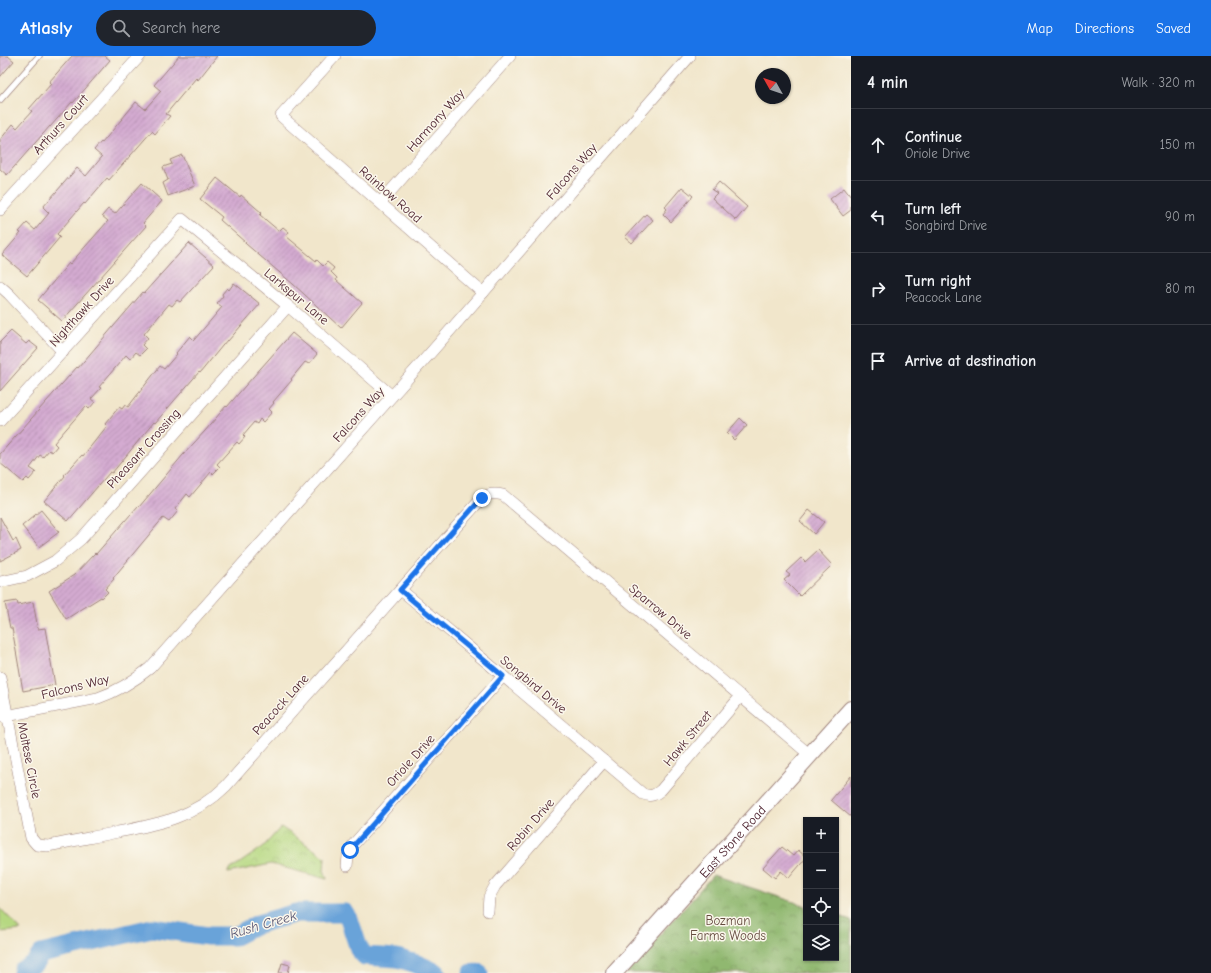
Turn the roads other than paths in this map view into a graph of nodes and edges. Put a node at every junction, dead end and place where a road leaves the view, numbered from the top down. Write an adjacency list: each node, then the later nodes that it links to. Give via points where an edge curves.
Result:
1 (39, 56): 6 (lane)
2 (140, 56): 8 (street, Arthurs Court)
3 (336, 56): 7 (street, Rainbow Road, via 281,116)
4 (510, 56): 7 (street, Harmony Way)
5 (690, 56): 11 (street, Falcons Way)
6 (0, 100)
7 (381, 202): 11 (street, Rainbow Road)
8 (0, 210)
9 (182, 219): 12 (street, Larkspur Lane); 13 (street, Nighthawk Drive)
10 (0, 286): 13 (street)
11 (483, 293): 14 (street, Falcons Way)
12 (288, 306): 14 (street, Larkspur Lane); 17 (street, Pheasant Crossing, via 81,538 54,561 27,576)
13 (63, 352): 15 (street, Nighthawk Drive)
14 (392, 396): 23 (street, Falcons Way, via 144,673 126,686 98,698)
15 (0, 421)
16 (492, 493): 18 (street, Peacock Lane, via 482,498); 21 (street, Sparrow Drive, via 503,495)
17 (0, 582)
18 (400, 590): 19 (street, Songbird Drive); 27 (street, Peacock Lane, via 226,786 206,803 163,822 48,846)
19 (503, 676): 25 (street, Songbird Drive); 28 (street, Oriole Drive, via 354,845 348,856)
20 (0, 677): 23 (street, Maltese Circle)
21 (740, 696): 24 (street, Sparrow Drive); 26 (street, Hawk Street, via 661,790)
22 (851, 709): 24 (main road, East Stone Road)
23 (4, 717): 27 (street, Maltese Circle, via 31,838)
24 (810, 755): 30 (main road, East Stone Road)
25 (604, 761): 26 (street, Songbird Drive, via 643,794); 29 (street, Robin Drive, via 495,886 489,897)
26 (652, 796)
27 (37, 845)
28 (348, 866)
29 (488, 910)
30 (614, 973)

